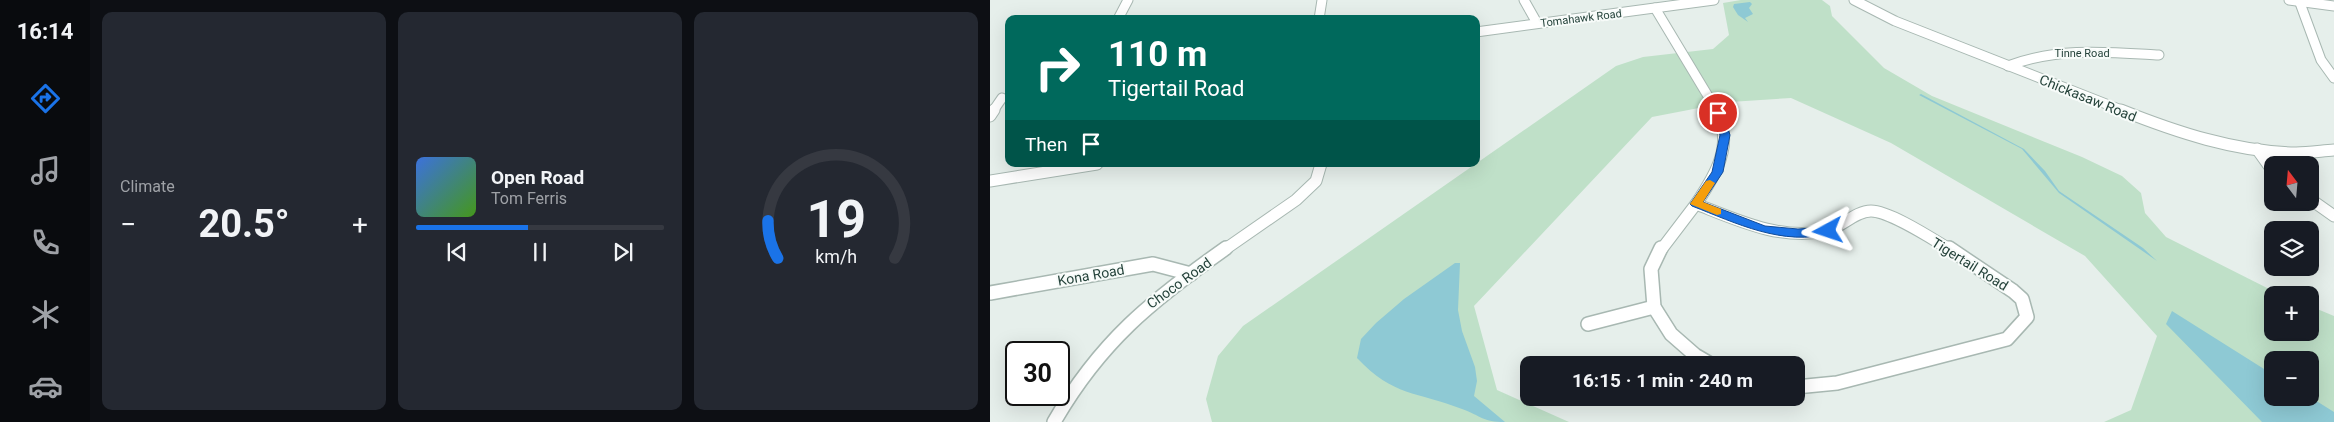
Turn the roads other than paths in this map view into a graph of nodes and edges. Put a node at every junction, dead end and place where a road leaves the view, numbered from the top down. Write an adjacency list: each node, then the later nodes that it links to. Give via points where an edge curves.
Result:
1 (1128, 0): 10 (street)
2 (1322, 0): 11 (street)
3 (1524, 0): 12 (street)
4 (1714, 0): 9 (street, Tomahawk Road)
5 (1854, 0): 15 (street, Chickasaw Road, via 1895,21)
6 (2289, 0): 7 (street)
7 (2300, 3): 8 (street); 16 (street, via 2321,60)
8 (2334, 6)
9 (1655, 8): 12 (street, Tomahawk Road); 27 (street, via 1718,113 1725,135 1717,172)
10 (1120, 15)
11 (1320, 15)
12 (1538, 24): 13 (street, Tomahawk Road)
13 (1480, 31)
14 (2159, 55): 15 (street, Tinne Road, via 2038,54)
15 (2008, 66): 21 (street, Chickasaw Road, via 2174,131)
16 (2334, 78)
17 (1005, 97): 19 (street)
18 (1005, 98): 20 (street)
19 (990, 100)
20 (990, 116)
21 (2257, 150): 22 (street, Chickasaw Road, via 2296,153); 23 (street)
22 (2334, 150)
23 (2264, 159)
24 (1078, 167): 26 (street)
25 (1320, 167): 30 (street, Choco Road, via 1316,181 1296,200)
26 (990, 181)
27 (1696, 204): 32 (street, via 1663,245 1651,269); 35 (street, Tigertail Road, via 1763,229 1798,234 1828,231 1872,211 1890,216 1978,266 2009,286 2022,300 2027,317 2007,339 1837,383)
28 (2319, 206): 29 (street)
29 (2334, 216)
30 (1191, 274): 31 (street, Kona Road, via 1153,264); 36 (street, Choco Road, via 1142,311 1094,358)
31 (990, 293)
32 (1654, 307): 33 (street); 34 (street, via 1671,334)
33 (1588, 324)
34 (1697, 356)
35 (1805, 386)
36 (1054, 422)

